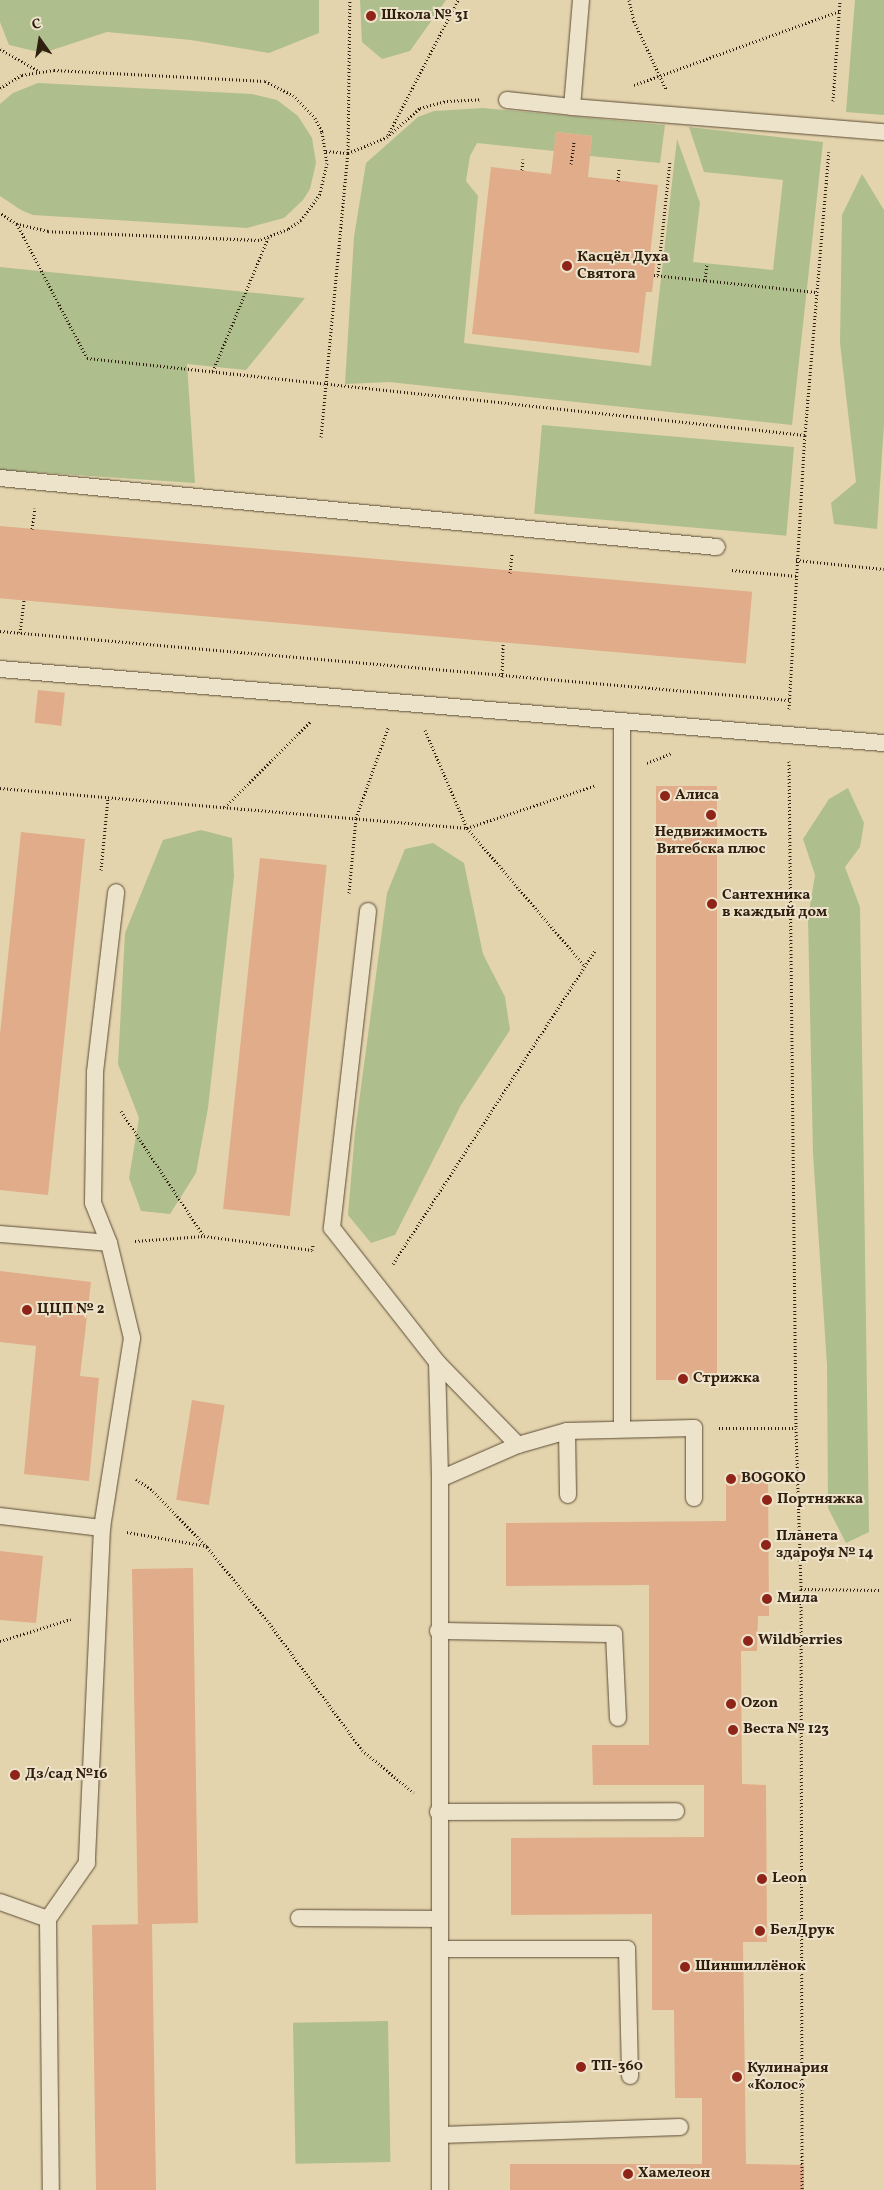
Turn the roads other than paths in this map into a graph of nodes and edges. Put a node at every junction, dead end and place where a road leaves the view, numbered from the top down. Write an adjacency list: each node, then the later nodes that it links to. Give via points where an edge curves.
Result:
1 (581, 0): 3 (lane)
2 (507, 100): 3 (lane)
3 (572, 107): 4 (lane)
4 (884, 132)
5 (0, 478): 6 (lane)
6 (717, 547)
7 (0, 669): 8 (lane)
8 (622, 721): 9 (lane); 15 (lane)
9 (884, 743)
10 (116, 892): 13 (lane, via 95,1072 93,1203)
11 (368, 911): 14 (lane, via 332,1228)
12 (0, 1234): 13 (lane)
13 (109, 1243): 22 (lane, via 132,1338)
14 (437, 1362): 17 (lane); 18 (lane)
15 (622, 1427): 16 (lane); 20 (lane, via 694,1428)
16 (567, 1431): 17 (lane); 19 (lane)
17 (518, 1445): 18 (lane)
18 (440, 1479): 23 (lane)
19 (568, 1495)
20 (694, 1498)
21 (0, 1516): 22 (lane)
22 (102, 1528): 29 (lane, via 87,1864)
23 (438, 1631): 24 (lane, via 614,1634); 25 (lane)
24 (618, 1718)
25 (438, 1812): 26 (lane); 30 (lane)
26 (676, 1812)
27 (0, 1902): 29 (lane)
28 (299, 1918): 30 (lane)
29 (48, 1919): 35 (lane)
30 (440, 1919): 31 (lane)
31 (440, 1949): 32 (lane, via 627,1949); 34 (lane)
32 (630, 2076)
33 (680, 2127): 34 (lane)
34 (440, 2135): 36 (lane)
35 (51, 2190)
36 (440, 2190)

